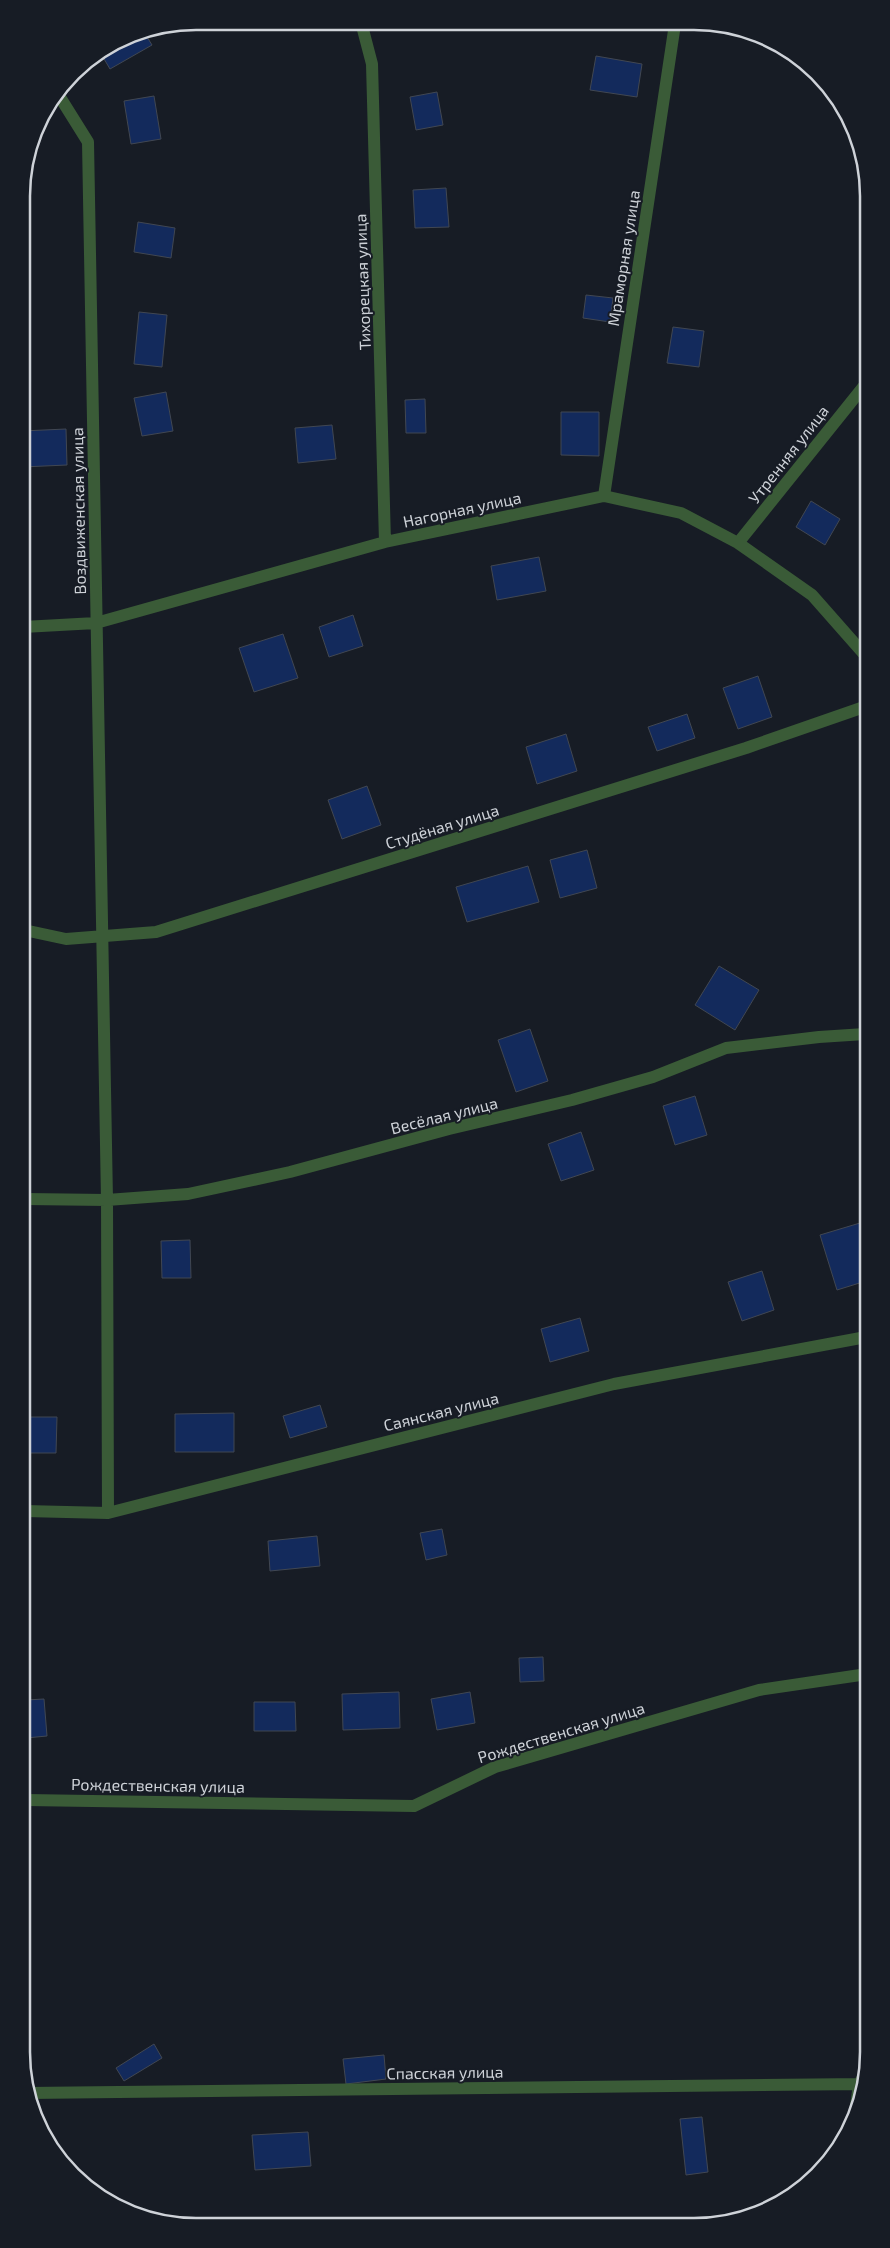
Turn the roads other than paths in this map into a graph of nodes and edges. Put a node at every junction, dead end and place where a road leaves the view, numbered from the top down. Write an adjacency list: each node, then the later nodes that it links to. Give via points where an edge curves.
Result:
1 (363, 30): 6 (street, Тихорецкая улица, via 372,64)
2 (674, 30): 5 (street, Мраморная улица)
3 (61, 99): 8 (street, Воздвиженская улица, via 88,142)
4 (860, 391): 7 (street, Утренняя улица)
5 (604, 496): 6 (street, Нагорная улица); 7 (street, Нагорная улица, via 682,514)
6 (385, 542): 8 (street, Нагорная улица)
7 (738, 543): 10 (street, Нагорная улица, via 812,595)
8 (96, 624): 9 (street, Нагорная улица); 13 (street, Воздвиженская улица)
9 (30, 627)
10 (860, 649)
11 (860, 708): 13 (street, Студёная улица, via 746,748 156,932)
12 (30, 931): 13 (street, Студёная улица, via 66,939)
13 (102, 936): 16 (street, Воздвиженская улица)
14 (860, 1034): 16 (street, Весёлая улица, via 726,1048 653,1077 290,1172 188,1194)
15 (30, 1199): 16 (street, Весёлая улица)
16 (107, 1200): 19 (street, Воздвиженская улица)
17 (860, 1338): 19 (street, Саянская улица, via 614,1384)
18 (30, 1511): 19 (street, Саянская улица)
19 (108, 1513)
20 (860, 1675): 21 (street, Рождественская улица, via 750,1692 495,1767 414,1806)
21 (30, 1800)
22 (857, 2084): 23 (street, Спасская улица)
23 (36, 2093)

